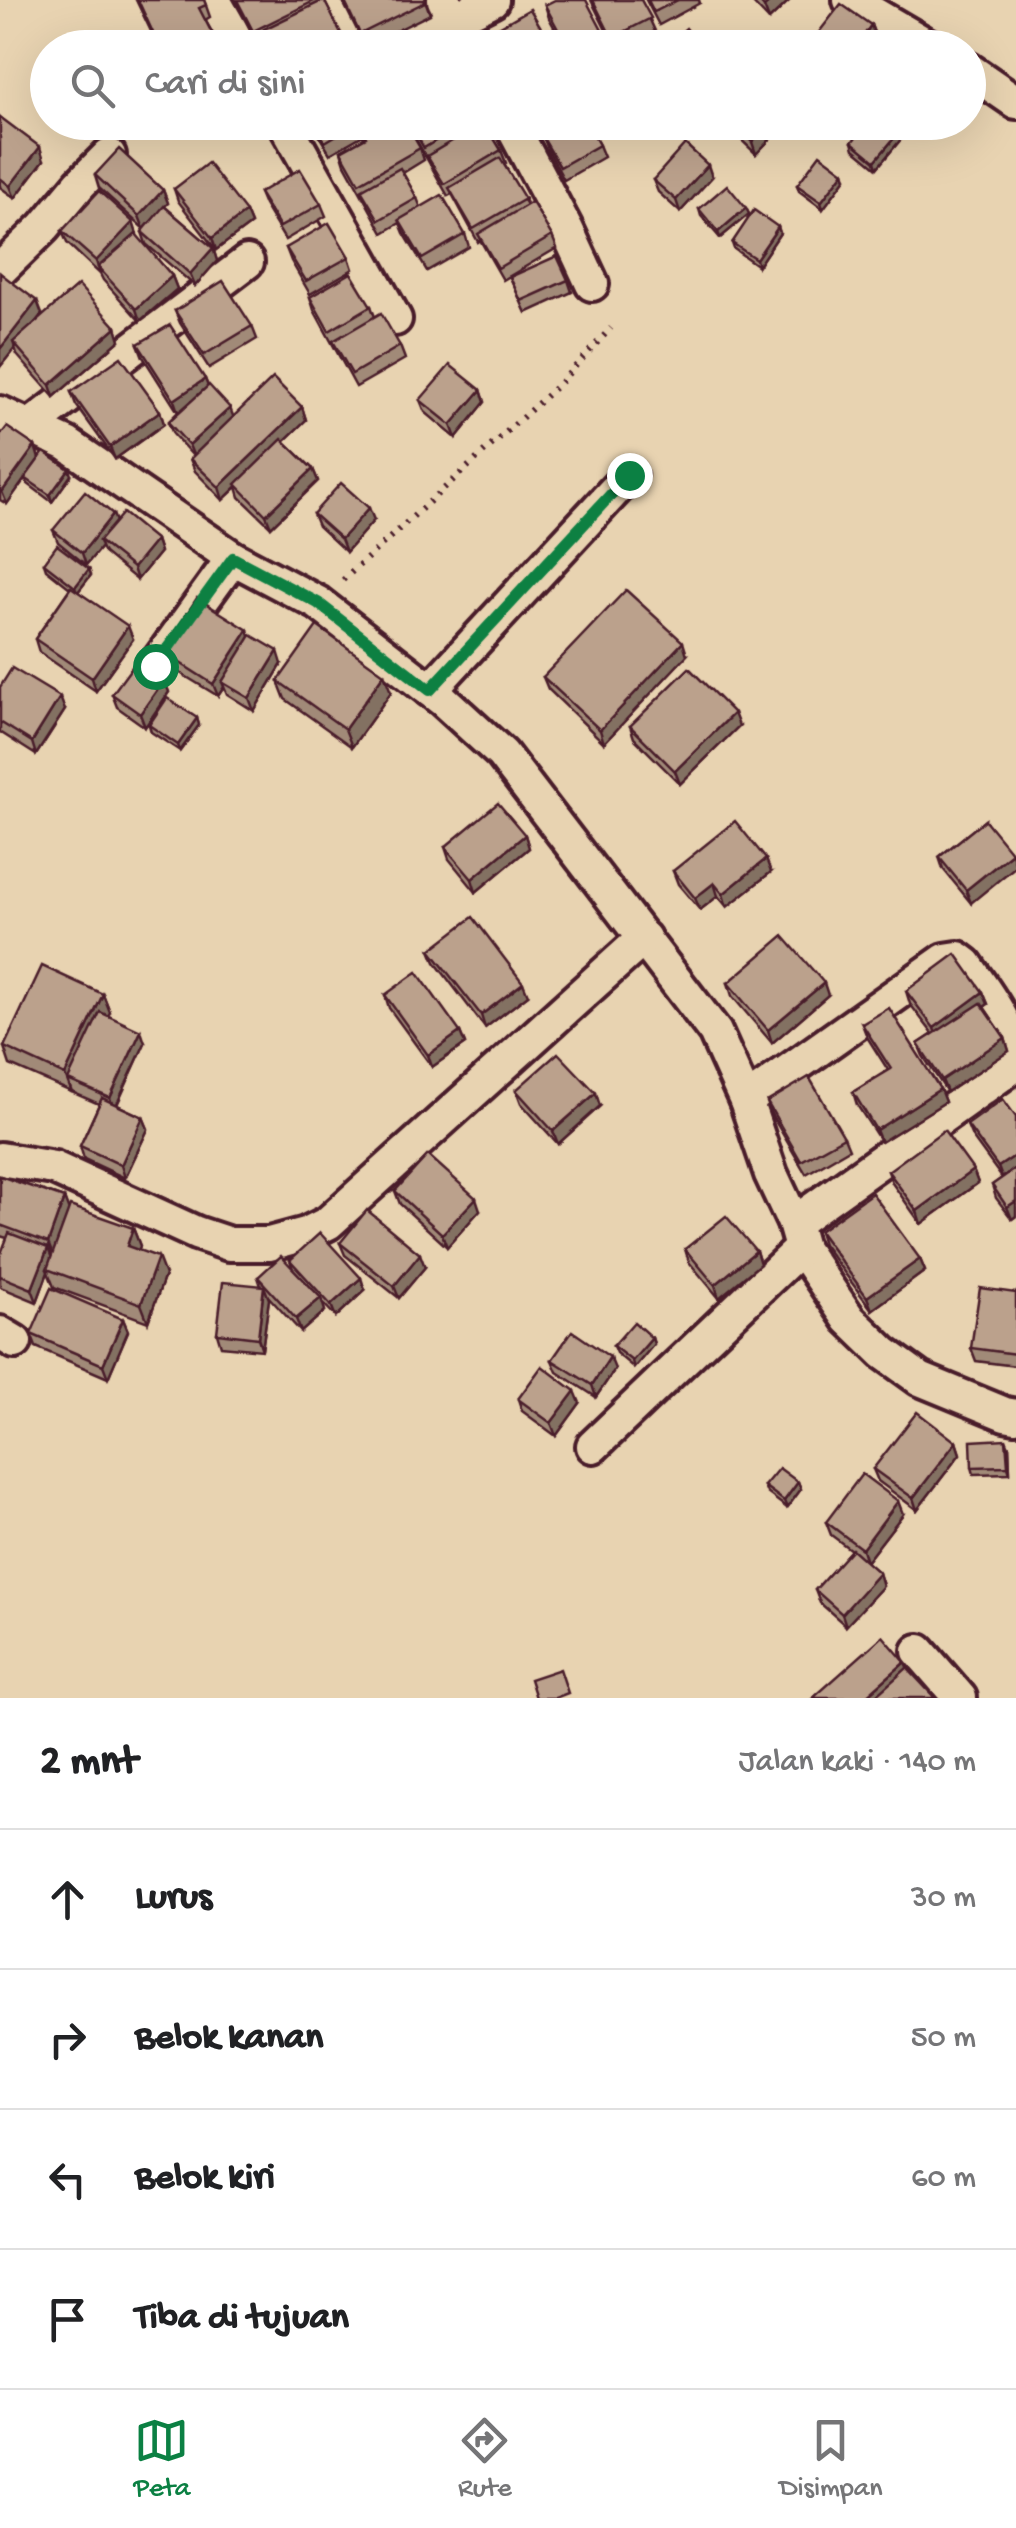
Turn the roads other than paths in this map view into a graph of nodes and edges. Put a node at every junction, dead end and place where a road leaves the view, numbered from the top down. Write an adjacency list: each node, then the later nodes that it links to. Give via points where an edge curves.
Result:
1 (492, 0): 4 (street)
2 (850, 0): 6 (street)
3 (216, 4): 5 (street)
4 (456, 22)
5 (230, 30)
6 (901, 30)
7 (986, 81): 8 (street)
8 (1016, 102)
9 (294, 140): 15 (street)
10 (520, 140): 14 (street)
11 (109, 155): 13 (street)
12 (247, 262): 16 (street)
13 (0, 270)
14 (592, 284)
15 (395, 318)
16 (14, 420): 18 (street, via 68,444)
17 (629, 475): 20 (street)
18 (233, 558): 19 (street); 20 (street, via 318,603)
19 (155, 666)
20 (430, 690): 21 (street, via 502,754)
21 (644, 938): 22 (street, via 715,1032); 23 (street, via 328,1223 306,1234 269,1244 230,1244 54,1168)
22 (746, 1101): 24 (street); 24 (street, via 945,960 966,964 1010,1030 1012,1068)
23 (0, 1159)
24 (798, 1236): 25 (street, via 849,1319 884,1352 920,1379); 26 (street)
25 (1016, 1416)
26 (592, 1446)
27 (920, 1651): 28 (street)
28 (960, 1698)

